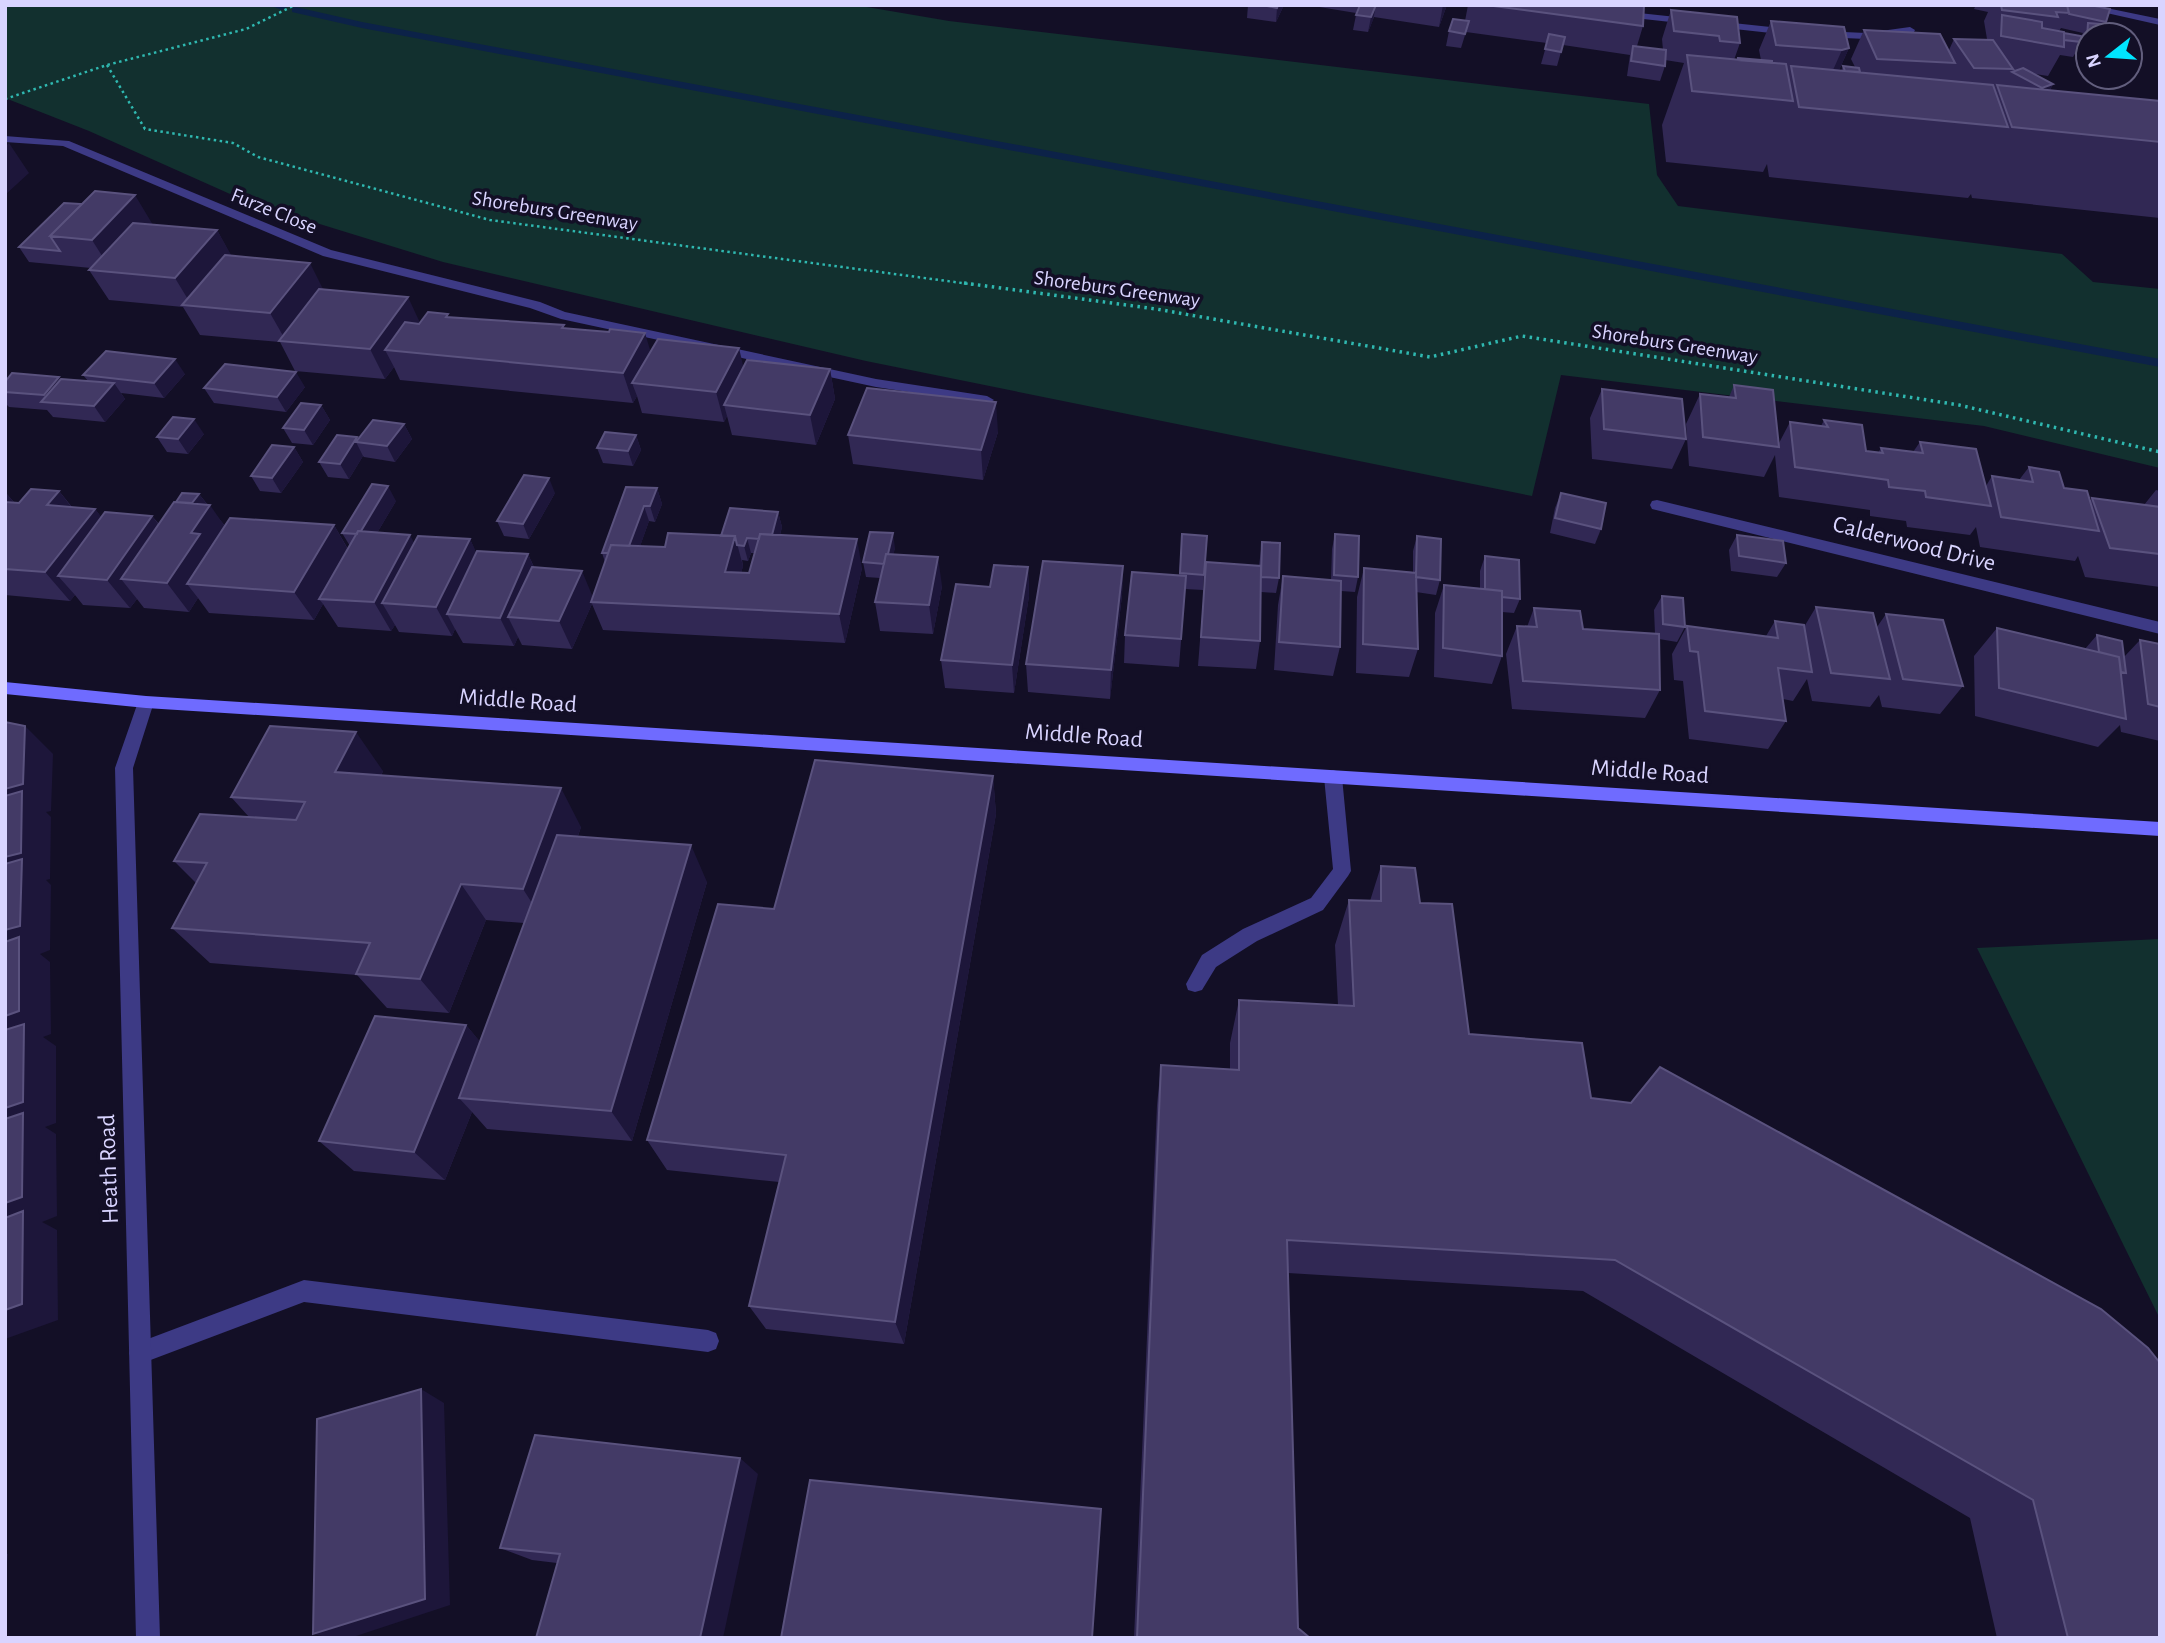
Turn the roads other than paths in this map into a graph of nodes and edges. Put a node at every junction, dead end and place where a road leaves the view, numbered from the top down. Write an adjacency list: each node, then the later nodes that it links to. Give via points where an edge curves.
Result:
1 (2076, 5): 3 (street)
2 (1612, 13): 4 (street, via 1838,35)
3 (2160, 22)
4 (1910, 30)
5 (5, 139): 6 (street, Furze Close, via 65,143 327,253 561,315 876,383)
6 (987, 400)
7 (1657, 505): 8 (street, Calderwood Drive)
8 (2160, 628)
9 (5, 688): 10 (street, Middle Road)
10 (146, 702): 11 (street, Middle Road); 15 (street, Heath Road, via 124,768)
11 (1333, 777): 12 (street, Middle Road); 13 (street, via 1342,872 1317,904 1250,935 1209,961)
12 (2160, 829)
13 (1195, 984)
14 (708, 1341): 15 (street, via 304,1291)
15 (140, 1353): 16 (street, Heath Road)
16 (148, 1638)

